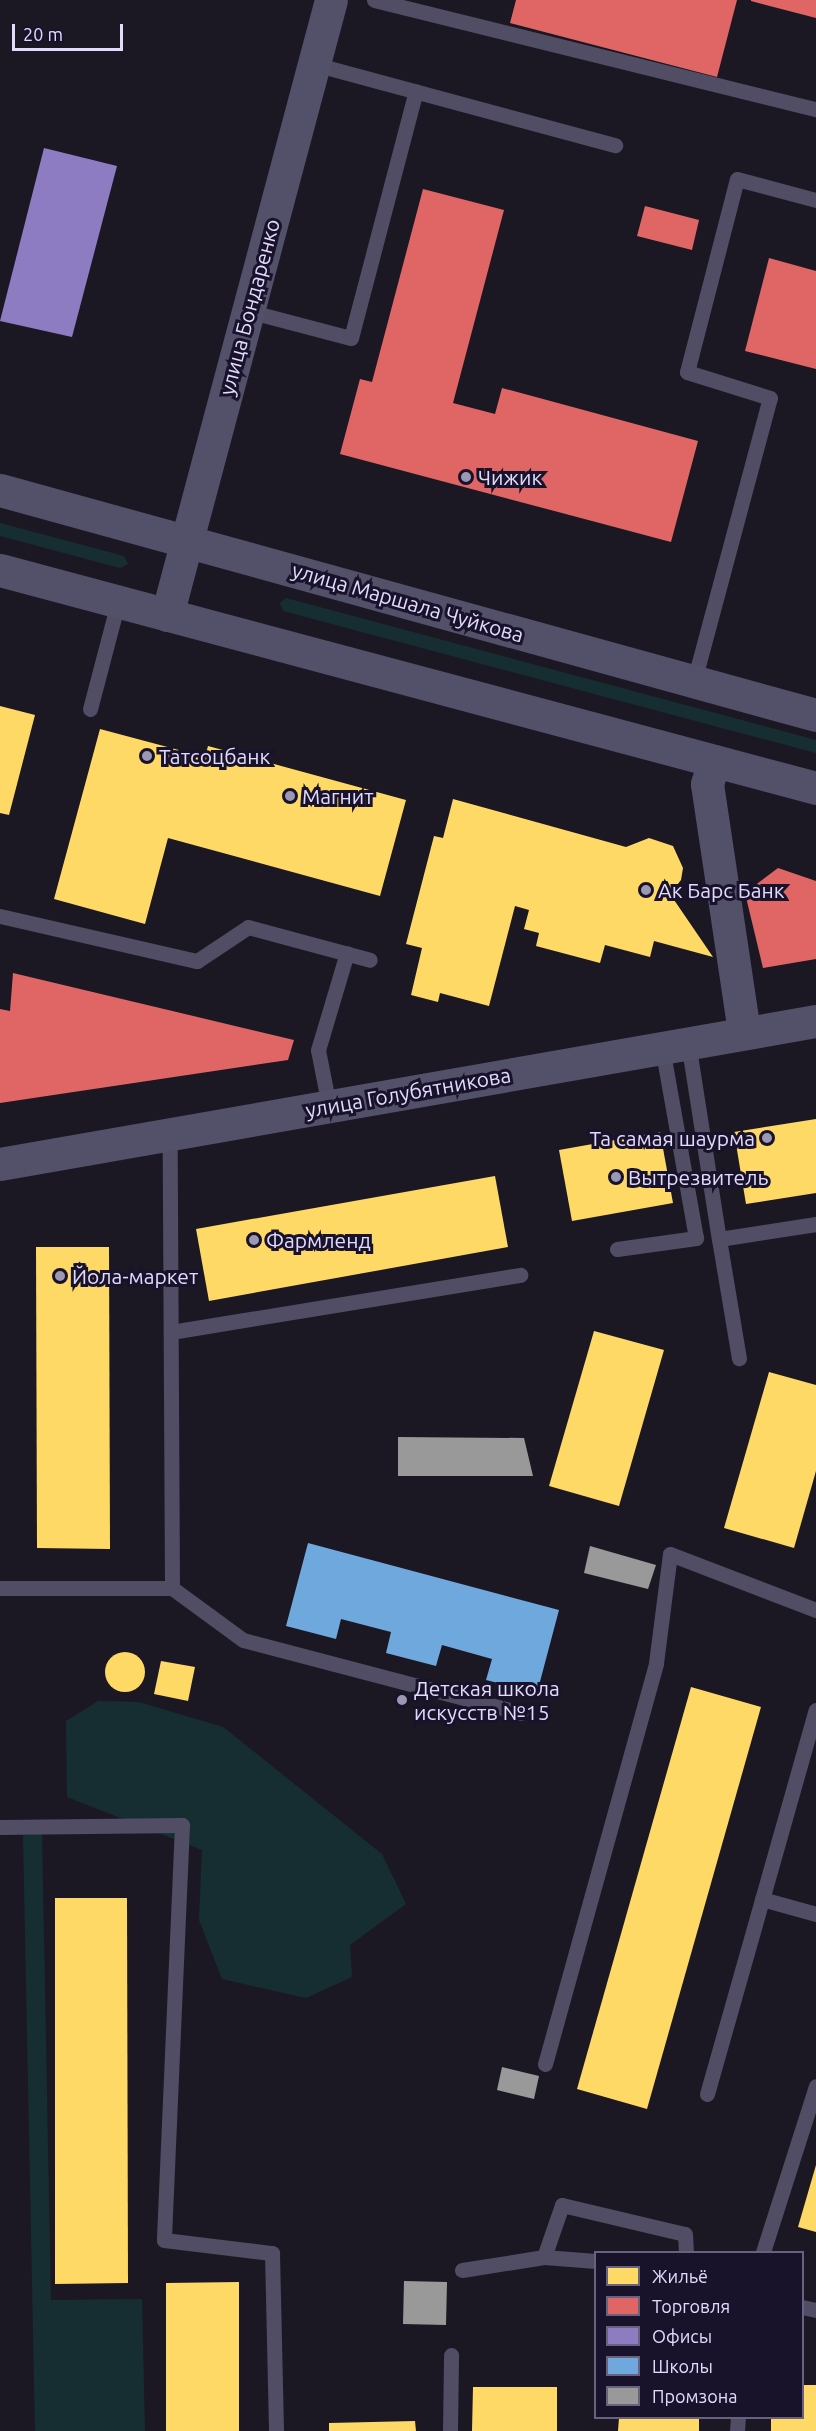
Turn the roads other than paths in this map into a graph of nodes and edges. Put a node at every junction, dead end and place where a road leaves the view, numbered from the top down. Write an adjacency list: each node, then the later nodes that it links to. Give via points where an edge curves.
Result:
1 (331, 0): 3 (main road, улица Бондаренко)
2 (374, 0): 5 (lane)
3 (314, 64): 4 (lane); 8 (main road, улица Бондаренко)
4 (416, 91): 6 (lane); 8 (lane, via 351,338)
5 (816, 109)
6 (615, 145)
7 (816, 200): 14 (lane, via 737,179 687,372 770,398)
8 (248, 311): 10 (main road, улица Бондаренко)
9 (0, 490): 10 (main road, улица Маршала Чуйкова)
10 (188, 541): 13 (main road, улица Бондаренко); 14 (main road, улица Маршала Чуйкова)
11 (0, 570): 12 (main road)
12 (118, 602): 13 (main road); 15 (lane)
13 (167, 615): 17 (main road)
14 (694, 681): 16 (main road, улица Маршала Чуйкова)
15 (90, 709)
16 (816, 716)
17 (714, 761): 18 (main road); 23 (main road, via 707,784)
18 (816, 788)
19 (0, 915): 20 (lane, via 197,961 248,927)
20 (346, 953): 21 (lane); 25 (lane, via 318,1050)
21 (370, 960)
22 (816, 1021): 23 (main road, улица Голубятникова)
23 (744, 1032): 24 (main road, улица Голубятникова)
24 (675, 1045): 25 (main road, улица Голубятникова); 29 (lane); 30 (lane, via 696,1238)
25 (329, 1106): 26 (main road, улица Голубятникова)
26 (170, 1134): 27 (main road, улица Голубятникова); 32 (lane)
27 (0, 1164)
28 (816, 1224): 29 (lane)
29 (719, 1239): 33 (lane)
30 (617, 1249)
31 (520, 1275): 32 (lane)
32 (171, 1332): 35 (lane)
33 (739, 1358)
34 (0, 1588): 35 (lane)
35 (172, 1588): 38 (lane, via 243,1640)
36 (816, 1610): 42 (lane, via 670,1554 656,1663)
37 (816, 1710): 40 (lane)
38 (521, 1713)
39 (0, 1827): 51 (lane, via 182,1826 164,2241 272,2253)
40 (762, 1899): 41 (lane); 44 (lane)
41 (816, 1914)
42 (545, 2064)
43 (816, 2086): 46 (lane)
44 (707, 2094)
45 (686, 2251): 47 (lane, via 685,2234 562,2205)
46 (764, 2251)
47 (544, 2257): 48 (lane); 49 (lane)
48 (594, 2261)
49 (462, 2270)
50 (451, 2355): 52 (lane)
51 (276, 2431)
52 (450, 2431)

